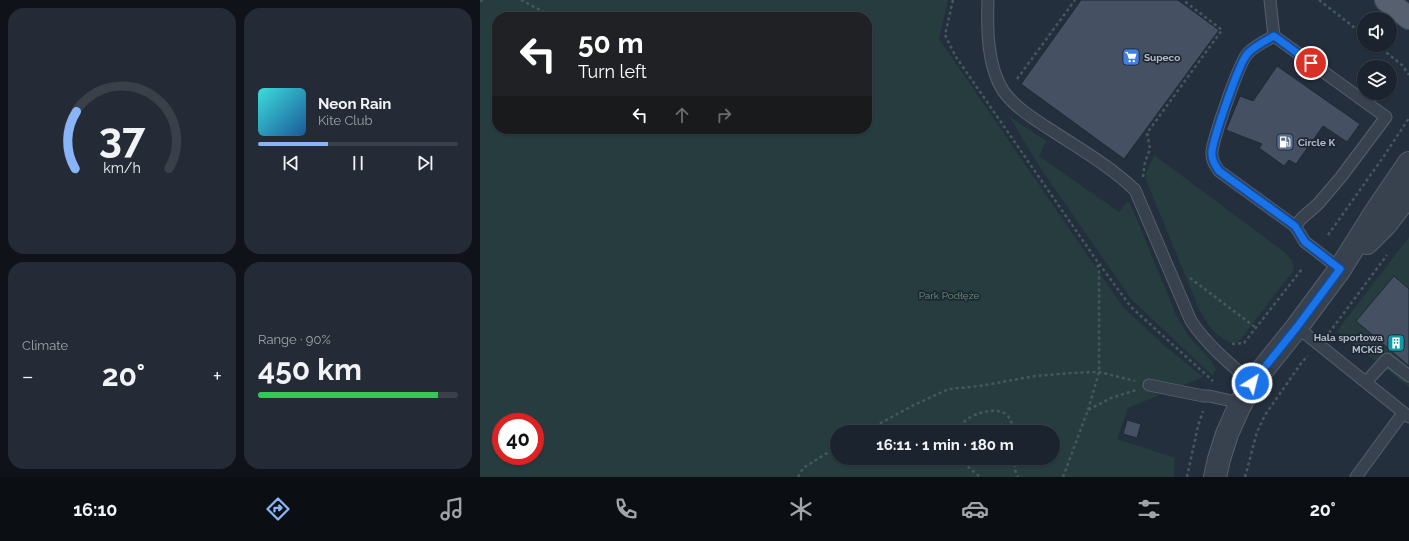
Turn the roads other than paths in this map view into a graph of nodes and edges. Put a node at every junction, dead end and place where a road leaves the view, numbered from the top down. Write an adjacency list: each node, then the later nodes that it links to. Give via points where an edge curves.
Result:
1 (988, 0): 13 (lane, via 987,23 992,64 1004,92 1022,110 1121,176 1135,190 1191,321 1198,332)
2 (1270, 0): 5 (lane)
3 (1386, 0): 4 (main road)
4 (1409, 18)
5 (1274, 36): 8 (lane, via 1247,54 1215,139 1213,163 1219,171); 8 (lane, via 1386,117 1341,177)
6 (1409, 163): 9 (street)
7 (1409, 194): 9 (street, via 1386,224)
8 (1295, 226): 9 (lane, via 1305,242)
9 (1340, 269): 10 (street)
10 (1297, 327): 12 (lane); 13 (street)
11 (1409, 376): 12 (lane, via 1387,359)
12 (1366, 382): 16 (lane)
13 (1252, 383): 15 (street)
14 (1149, 385): 15 (lane)
15 (1241, 404): 17 (street, via 1225,440)
16 (1406, 415): 18 (lane)
17 (1216, 477)
18 (1356, 477)

